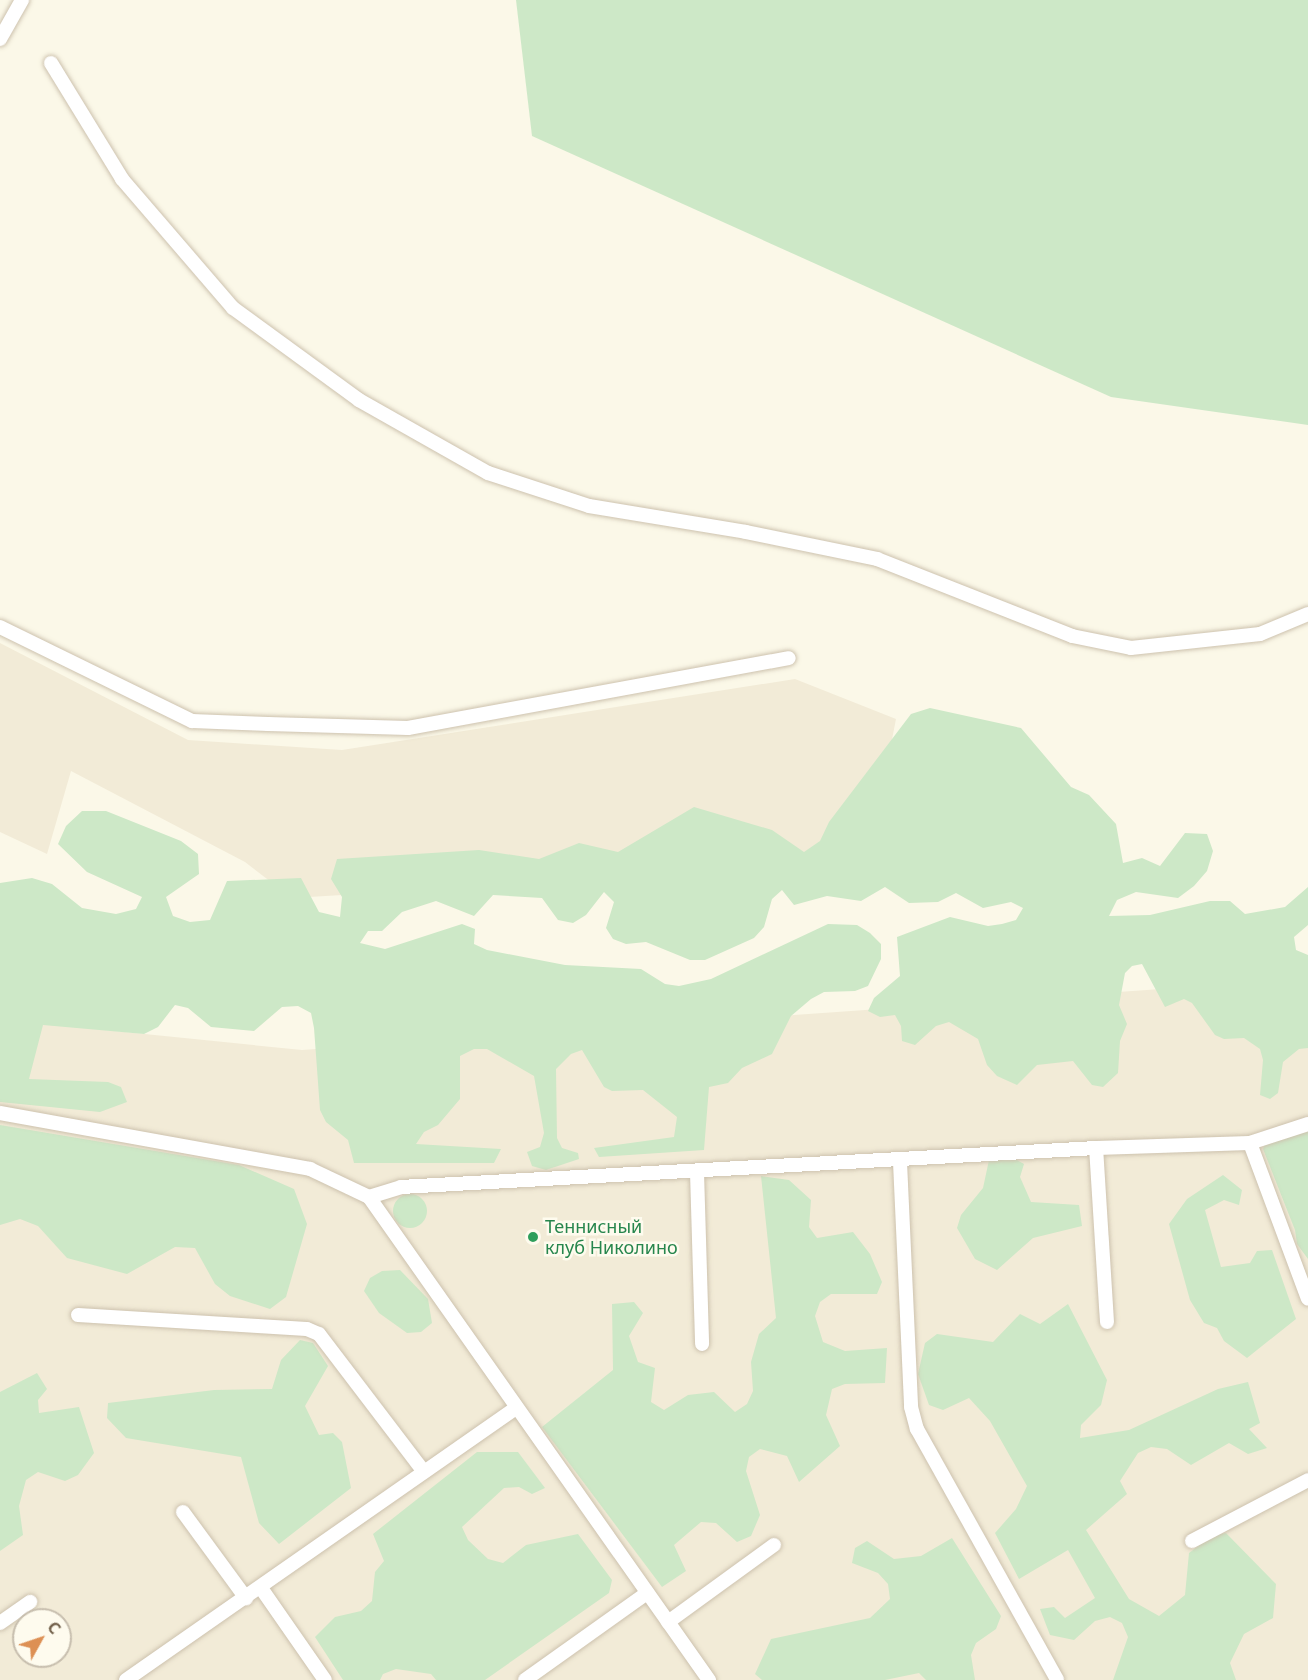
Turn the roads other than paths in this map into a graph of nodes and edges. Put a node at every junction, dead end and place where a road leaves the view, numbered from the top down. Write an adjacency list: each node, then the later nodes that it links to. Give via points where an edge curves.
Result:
1 (22, 0): 2 (street)
2 (0, 39)
3 (51, 63): 4 (street, via 122,179 233,308 359,400 488,473 589,506 876,559 1072,636 1131,648 1260,634)
4 (1308, 614)
5 (0, 627): 6 (street, via 192,721 268,724 408,728)
6 (789, 658)
7 (0, 1113): 13 (street, via 310,1169 334,1177)
8 (1308, 1124): 9 (street)
9 (1250, 1143): 10 (street); 14 (street)
10 (1096, 1148): 11 (street); 16 (street)
11 (900, 1162): 12 (street); 34 (street, via 912,1407 917,1429)
12 (697, 1172): 13 (street, via 401,1187); 17 (street)
13 (369, 1197): 18 (street)
14 (1308, 1299)
15 (78, 1315): 19 (street, via 307,1329 319,1334)
16 (1107, 1322)
17 (702, 1344)
18 (516, 1408): 19 (street); 25 (street)
19 (424, 1472): 24 (street)
20 (1308, 1480): 22 (street)
21 (183, 1512): 26 (street)
22 (1192, 1541)
23 (774, 1545): 28 (street)
24 (261, 1588): 26 (street); 31 (street)
25 (647, 1593): 28 (street); 32 (street)
26 (246, 1598): 30 (street)
27 (30, 1602): 29 (street)
28 (668, 1622): 33 (street)
29 (0, 1623)
30 (126, 1680)
31 (325, 1680)
32 (525, 1680)
33 (709, 1680)
34 (1057, 1680)

